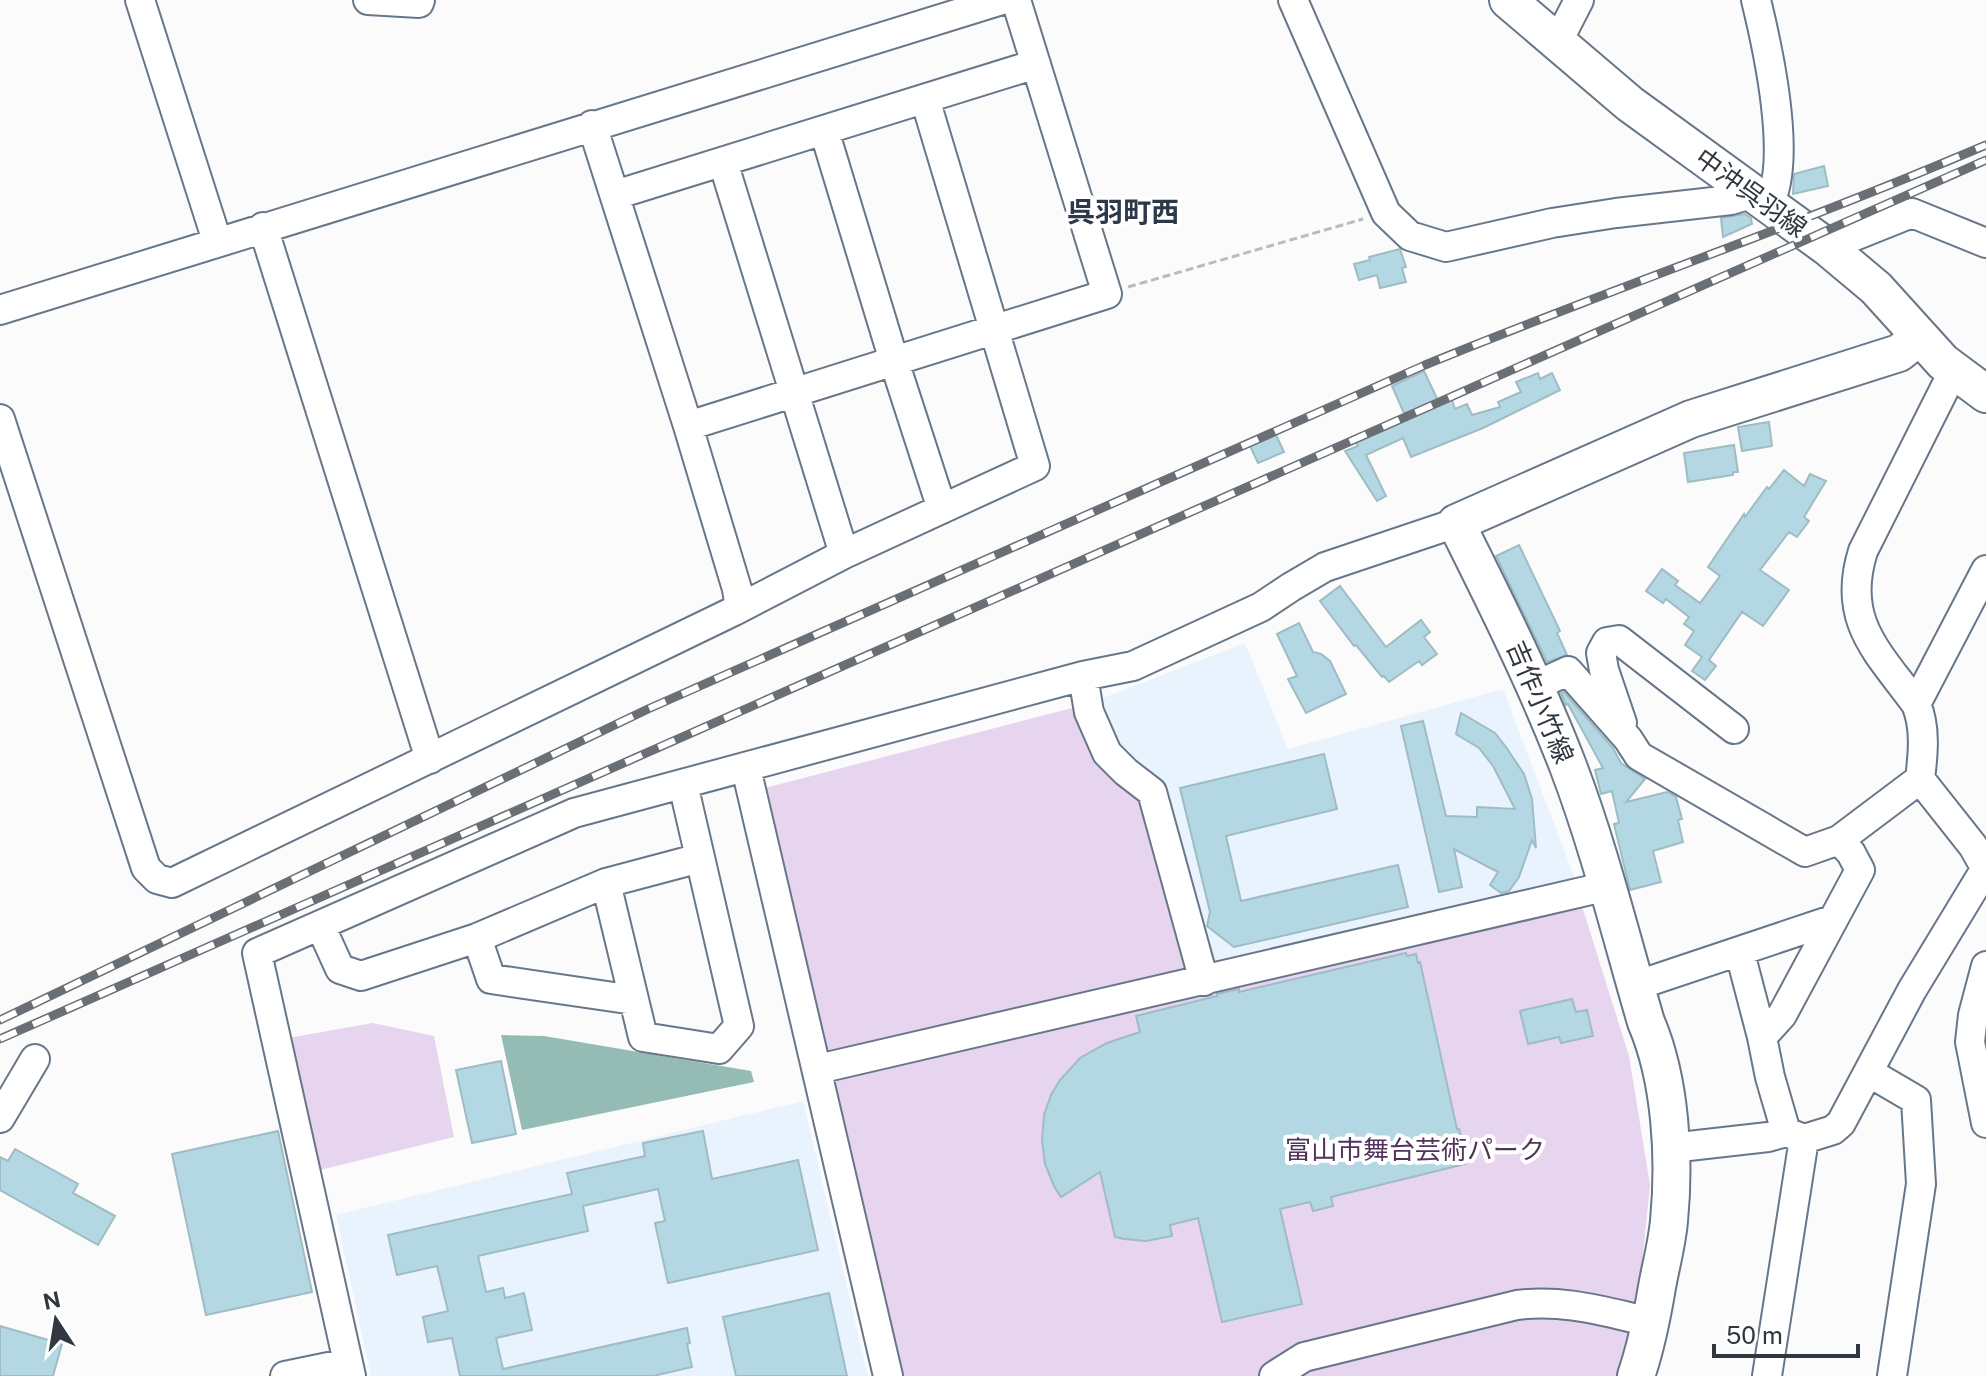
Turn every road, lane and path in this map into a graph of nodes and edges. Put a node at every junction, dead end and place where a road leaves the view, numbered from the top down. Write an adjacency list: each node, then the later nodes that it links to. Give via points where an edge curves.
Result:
1 (140, 0): 20 (street)
2 (368, 0): 3 (street)
3 (420, 0)
4 (1002, 0): 13 (street)
5 (1016, 0): 11 (street)
6 (1293, 0): 18 (street)
7 (1508, 0): 10 (main road, 中沖呉羽線)
8 (1579, 0): 10 (street)
9 (1756, 0): 17 (street, via 1779,117 1776,192)
10 (1557, 43): 17 (main road, 中沖呉羽線)
11 (1036, 64): 12 (street); 23 (street)
12 (925, 99): 14 (street); 25 (street)
13 (592, 125): 16 (street); 19 (street)
14 (824, 130): 15 (street); 27 (street)
15 (723, 162): 16 (street); 29 (street)
16 (615, 195): 32 (street)
17 (1760, 200): 18 (street, via 1616,213 1446,247 1410,236); 22 (main road, 中沖呉羽線)
18 (1386, 213): 23 (path)
19 (263, 227): 20 (street); 43 (street)
20 (217, 241): 24 (street)
21 (1986, 243): 22 (street, via 1912,213)
22 (1827, 247): 26 (main road, 中沖呉羽線, via 1876,288)
23 (1107, 294): 25 (street)
24 (0, 310)
25 (994, 329): 27 (street); 33 (street, via 1035,466)
26 (1919, 337): 28 (main road, 中沖呉羽線); 34 (main road, via 1899,353 1691,419)
27 (894, 361): 29 (street); 33 (street)
28 (1953, 372): 30 (main road, 中沖呉羽線); 40 (street, via 1859,566 1861,626)
29 (793, 393): 32 (street); 35 (street)
30 (1986, 394)
31 (0, 419): 43 (street, via 146,868 157,879 172,883)
32 (688, 426): 37 (street, via 737,589)
33 (942, 509): 35 (street)
34 (1456, 523): 38 (street, via 1325,567 1261,607 1133,666); 39 (main road, 吉作小竹線)
35 (844, 554): 37 (street)
36 (1986, 570): 40 (street)
37 (734, 611): 43 (street)
38 (1083, 676): 44 (street); 57 (street, via 1089,712 1107,753 1152,792)
39 (1535, 686): 42 (street, via 1568,671); 51 (main road, 吉作小竹線)
40 (1916, 704): 45 (street, via 1921,716)
41 (1734, 729): 42 (street, via 1619,640 1607,642 1601,653)
42 (1628, 739): 47 (street, via 1639,756 1805,852)
43 (430, 759)
44 (746, 768): 46 (street); 62 (street)
45 (1920, 779): 47 (street); 49 (street)
46 (683, 784): 48 (street); 53 (street, via 574,813)
47 (1839, 840): 52 (street, via 1860,870)
48 (700, 858): 50 (street); 59 (street, via 739,1026 719,1049 643,1037)
49 (1986, 868): 63 (street, via 1912,990)
50 (606, 883): 54 (street); 59 (street)
51 (1608, 886): 57 (street); 58 (main road, 吉作小竹線)
52 (1832, 920): 55 (street); 60 (street, via 1782,1015)
53 (320, 925): 54 (street, via 340,969 361,976); 69 (street, via 257,953)
54 (477, 938): 59 (street, via 491,979)
55 (1740, 953): 58 (street); 60 (street)
56 (1986, 966): 65 (street, via 1970,1042)
57 (1204, 981): 62 (street)
58 (1635, 986): 67 (main road, 吉作小竹線, via 1654,1041)
59 (634, 1000)
60 (1762, 1037): 66 (street, via 1770,1077)
61 (35, 1059): 64 (street)
62 (818, 1069): 71 (street)
63 (1870, 1073): 66 (street, via 1833,1130); 75 (street, via 1916,1100 1921,1184)
64 (0, 1118)
65 (1986, 1123)
66 (1795, 1135): 67 (street); 74 (street)
67 (1671, 1148): 68 (main road, 吉作小竹線, via 1669,1223)
68 (1651, 1322): 72 (street, via 1579,1306 1517,1305 1304,1357); 73 (main road, 吉作小竹線)
69 (350, 1369): 70 (street)
70 (285, 1376)
71 (888, 1376)
72 (1274, 1376)
73 (1636, 1376)
74 (1767, 1376)
75 (1892, 1376)

